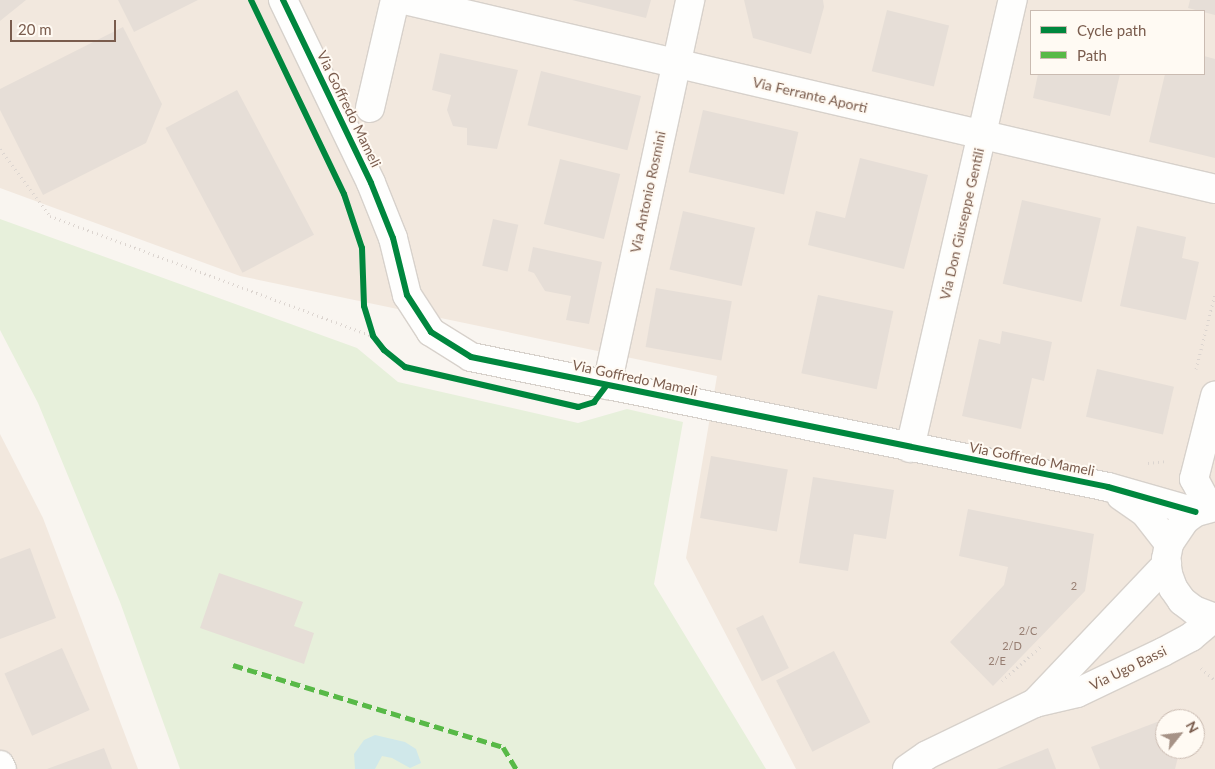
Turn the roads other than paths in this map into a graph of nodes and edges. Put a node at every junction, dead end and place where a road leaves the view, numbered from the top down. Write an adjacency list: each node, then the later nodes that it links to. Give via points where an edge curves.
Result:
1 (283, 0): 10 (street, Via Goffredo Mameli, via 371,183 394,238 407,295 431,332 471,357)
2 (395, 0): 7 (street)
3 (405, 0): 6 (street, Via Ferrante Aporti)
4 (690, 0): 6 (street, Via Antonio Rosmini)
5 (1013, 0): 8 (street, Via Don Giuseppe Gentili)
6 (676, 63): 8 (street, Via Ferrante Aporti); 10 (street, Via Antonio Rosmini)
7 (370, 108)
8 (982, 135): 9 (street, Via Ferrante Aporti); 12 (street, Via Don Giuseppe Gentili)
9 (1215, 189)
10 (607, 385): 12 (street, Via Goffredo Mameli)
11 (1215, 396): 14 (street, via 1194,479)
12 (910, 448): 13 (street, Via Goffredo Mameli)
13 (1108, 487): 14 (street, Via Goffredo Mameli); 15 (street, Via Goffredo Mameli, via 1145,513)
14 (1207, 509): 15 (street, Via Ugo Bassi, via 1185,520)
15 (1168, 554): 16 (street, via 1173,588 1182,601); 17 (street, Via Ugo Bassi)
16 (1214, 618): 17 (street, Via Ugo Bassi, via 1191,637 1163,652 1076,693)
17 (1035, 703): 20 (street, Via Ugo Bassi, via 927,755)
18 (0, 765): 19 (street)
19 (2, 769)
20 (907, 769)

